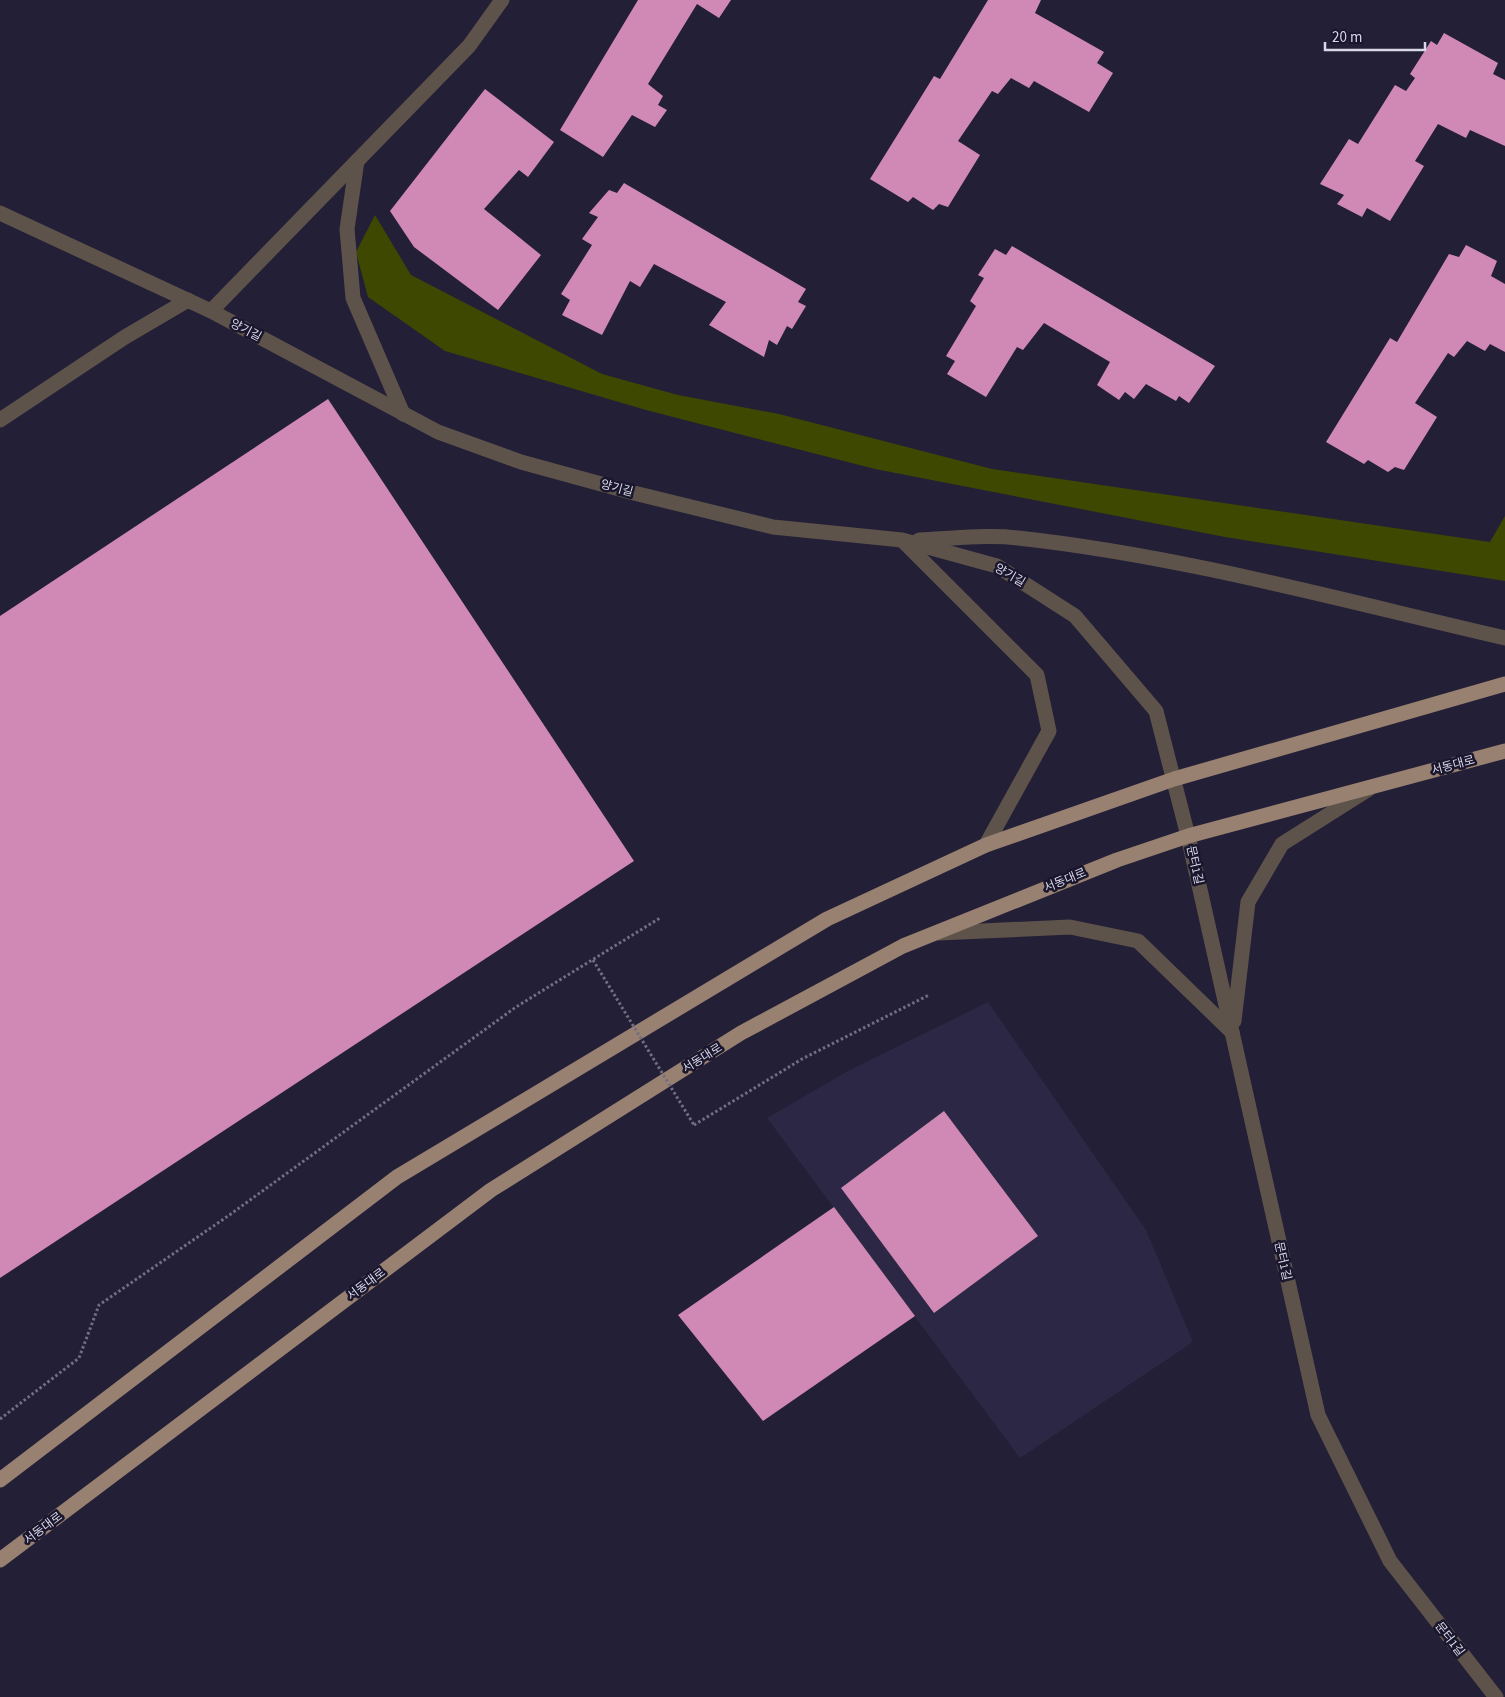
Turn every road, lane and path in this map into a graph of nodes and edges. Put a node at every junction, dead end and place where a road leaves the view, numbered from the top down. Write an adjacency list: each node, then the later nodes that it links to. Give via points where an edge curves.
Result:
1 (502, 0): 2 (street, via 469,46)
2 (357, 160): 5 (street); 6 (street, via 347,229 353,298)
3 (0, 213): 4 (street, 양기길)
4 (188, 300): 5 (street, 양기길); 7 (street, via 125,336)
5 (211, 311): 6 (street, 양기길)
6 (403, 414): 8 (street, 양기길, via 438,432 521,462 634,493 773,527)
7 (0, 420)
8 (902, 540): 9 (street, via 1016,538 1140,556 1225,572); 12 (street, 양기길, via 998,566 1075,616 1156,711); 15 (street, via 1036,675 1049,731)
9 (1505, 638)
10 (1505, 684): 12 (main road)
11 (1505, 752): 13 (main road, 서동대로)
12 (1174, 779): 14 (street, 문터1길); 15 (main road)
13 (1372, 786): 14 (main road, 서동대로); 20 (street, via 1282,844 1248,902)
14 (1188, 836): 17 (main road, 서동대로, via 1117,860); 20 (street, 문터1길)
15 (986, 845): 22 (main road, via 828,919 397,1176)
16 (660, 918): 18 (path)
17 (935, 933): 20 (street, via 1070,927 1138,941); 23 (main road, 서동대로, via 904,946 741,1033 491,1190)
18 (593, 960): 19 (path, bridge, via 694,1125 802,1060); 21 (path, via 516,1007 228,1216 99,1305 79,1358)
19 (930, 995)
20 (1232, 1032): 24 (street, 문터1길, via 1318,1415 1390,1561)
21 (0, 1420)
22 (0, 1480)
23 (0, 1560)
24 (1496, 1697)

